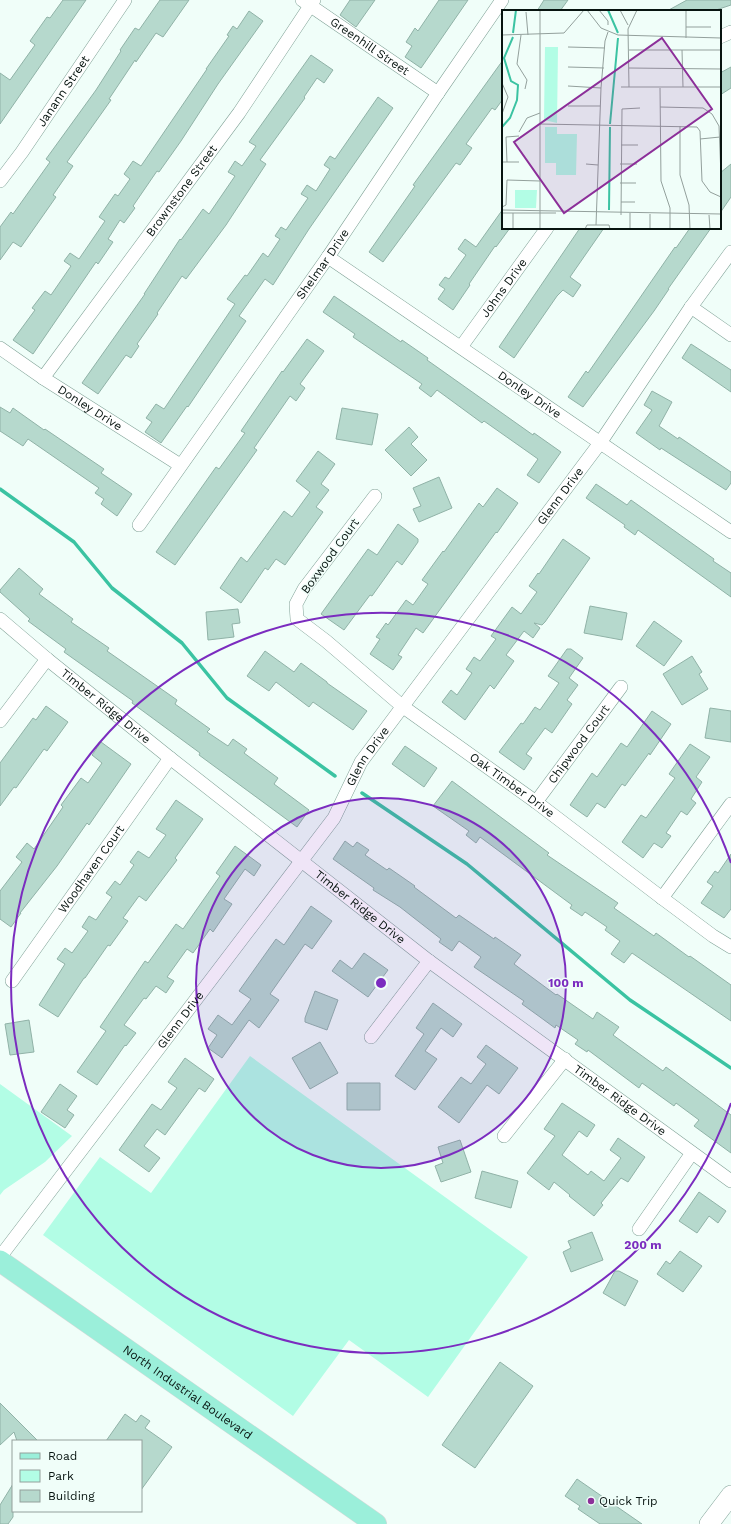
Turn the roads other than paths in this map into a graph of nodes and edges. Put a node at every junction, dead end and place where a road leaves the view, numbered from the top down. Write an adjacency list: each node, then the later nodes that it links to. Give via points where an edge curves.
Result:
1 (125, 0): 7 (street, Janann Street)
2 (502, 0): 6 (street, Shelmar Drive)
3 (309, 2): 6 (street, Greenhill Street); 15 (street, Brownstone Street, via 239,113)
4 (731, 32): 5 (street)
5 (721, 37)
6 (438, 93): 10 (street, Shelmar Drive)
7 (0, 181)
8 (546, 229): 13 (street, Johns Drive)
9 (731, 252): 11 (street, Glenn Drive)
10 (328, 258): 13 (street, Donley Drive); 17 (street, Shelmar Drive)
11 (691, 307): 12 (street); 16 (street, Glenn Drive)
12 (731, 334)
13 (461, 347): 16 (street, Donley Drive)
14 (0, 348): 15 (street, Donley Drive)
15 (43, 378): 17 (street, Donley Drive)
16 (600, 443): 20 (street, Donley Drive); 25 (street, Glenn Drive)
17 (180, 465): 19 (street, Shelmar Drive)
18 (375, 496): 22 (street, Boxwood Court, via 304,589 296,604)
19 (139, 525)
20 (731, 532)
21 (0, 619): 23 (street, Timber Ridge Drive)
22 (297, 620): 25 (street, Oak Timber Drive, via 326,641)
23 (47, 659): 26 (street); 27 (street, Timber Ridge Drive)
24 (621, 687): 28 (street, Chipwood Court)
25 (402, 706): 28 (street, Oak Timber Drive); 30 (street, Glenn Drive, via 361,762 334,818)
26 (0, 720)
27 (170, 758): 30 (street, Timber Ridge Drive); 34 (street, Woodhaven Court)
28 (536, 802): 31 (street, Oak Timber Drive)
29 (731, 804): 31 (street)
30 (301, 860): 33 (street, Timber Ridge Drive); 41 (street, Glenn Drive)
31 (662, 898): 32 (street, Oak Timber Drive)
32 (731, 947)
33 (429, 961): 35 (street); 36 (street, Timber Ridge Drive)
34 (12, 981)
35 (371, 1037)
36 (565, 1059): 37 (street); 38 (street, Timber Ridge Drive)
37 (504, 1136)
38 (692, 1153): 39 (street, Timber Ridge Drive); 40 (street)
39 (731, 1181)
40 (639, 1229)
41 (0, 1257)
42 (0, 1261): 44 (main road, North Industrial Boulevard)
43 (729, 1503): 45 (main road)
44 (376, 1524)
45 (709, 1524)

